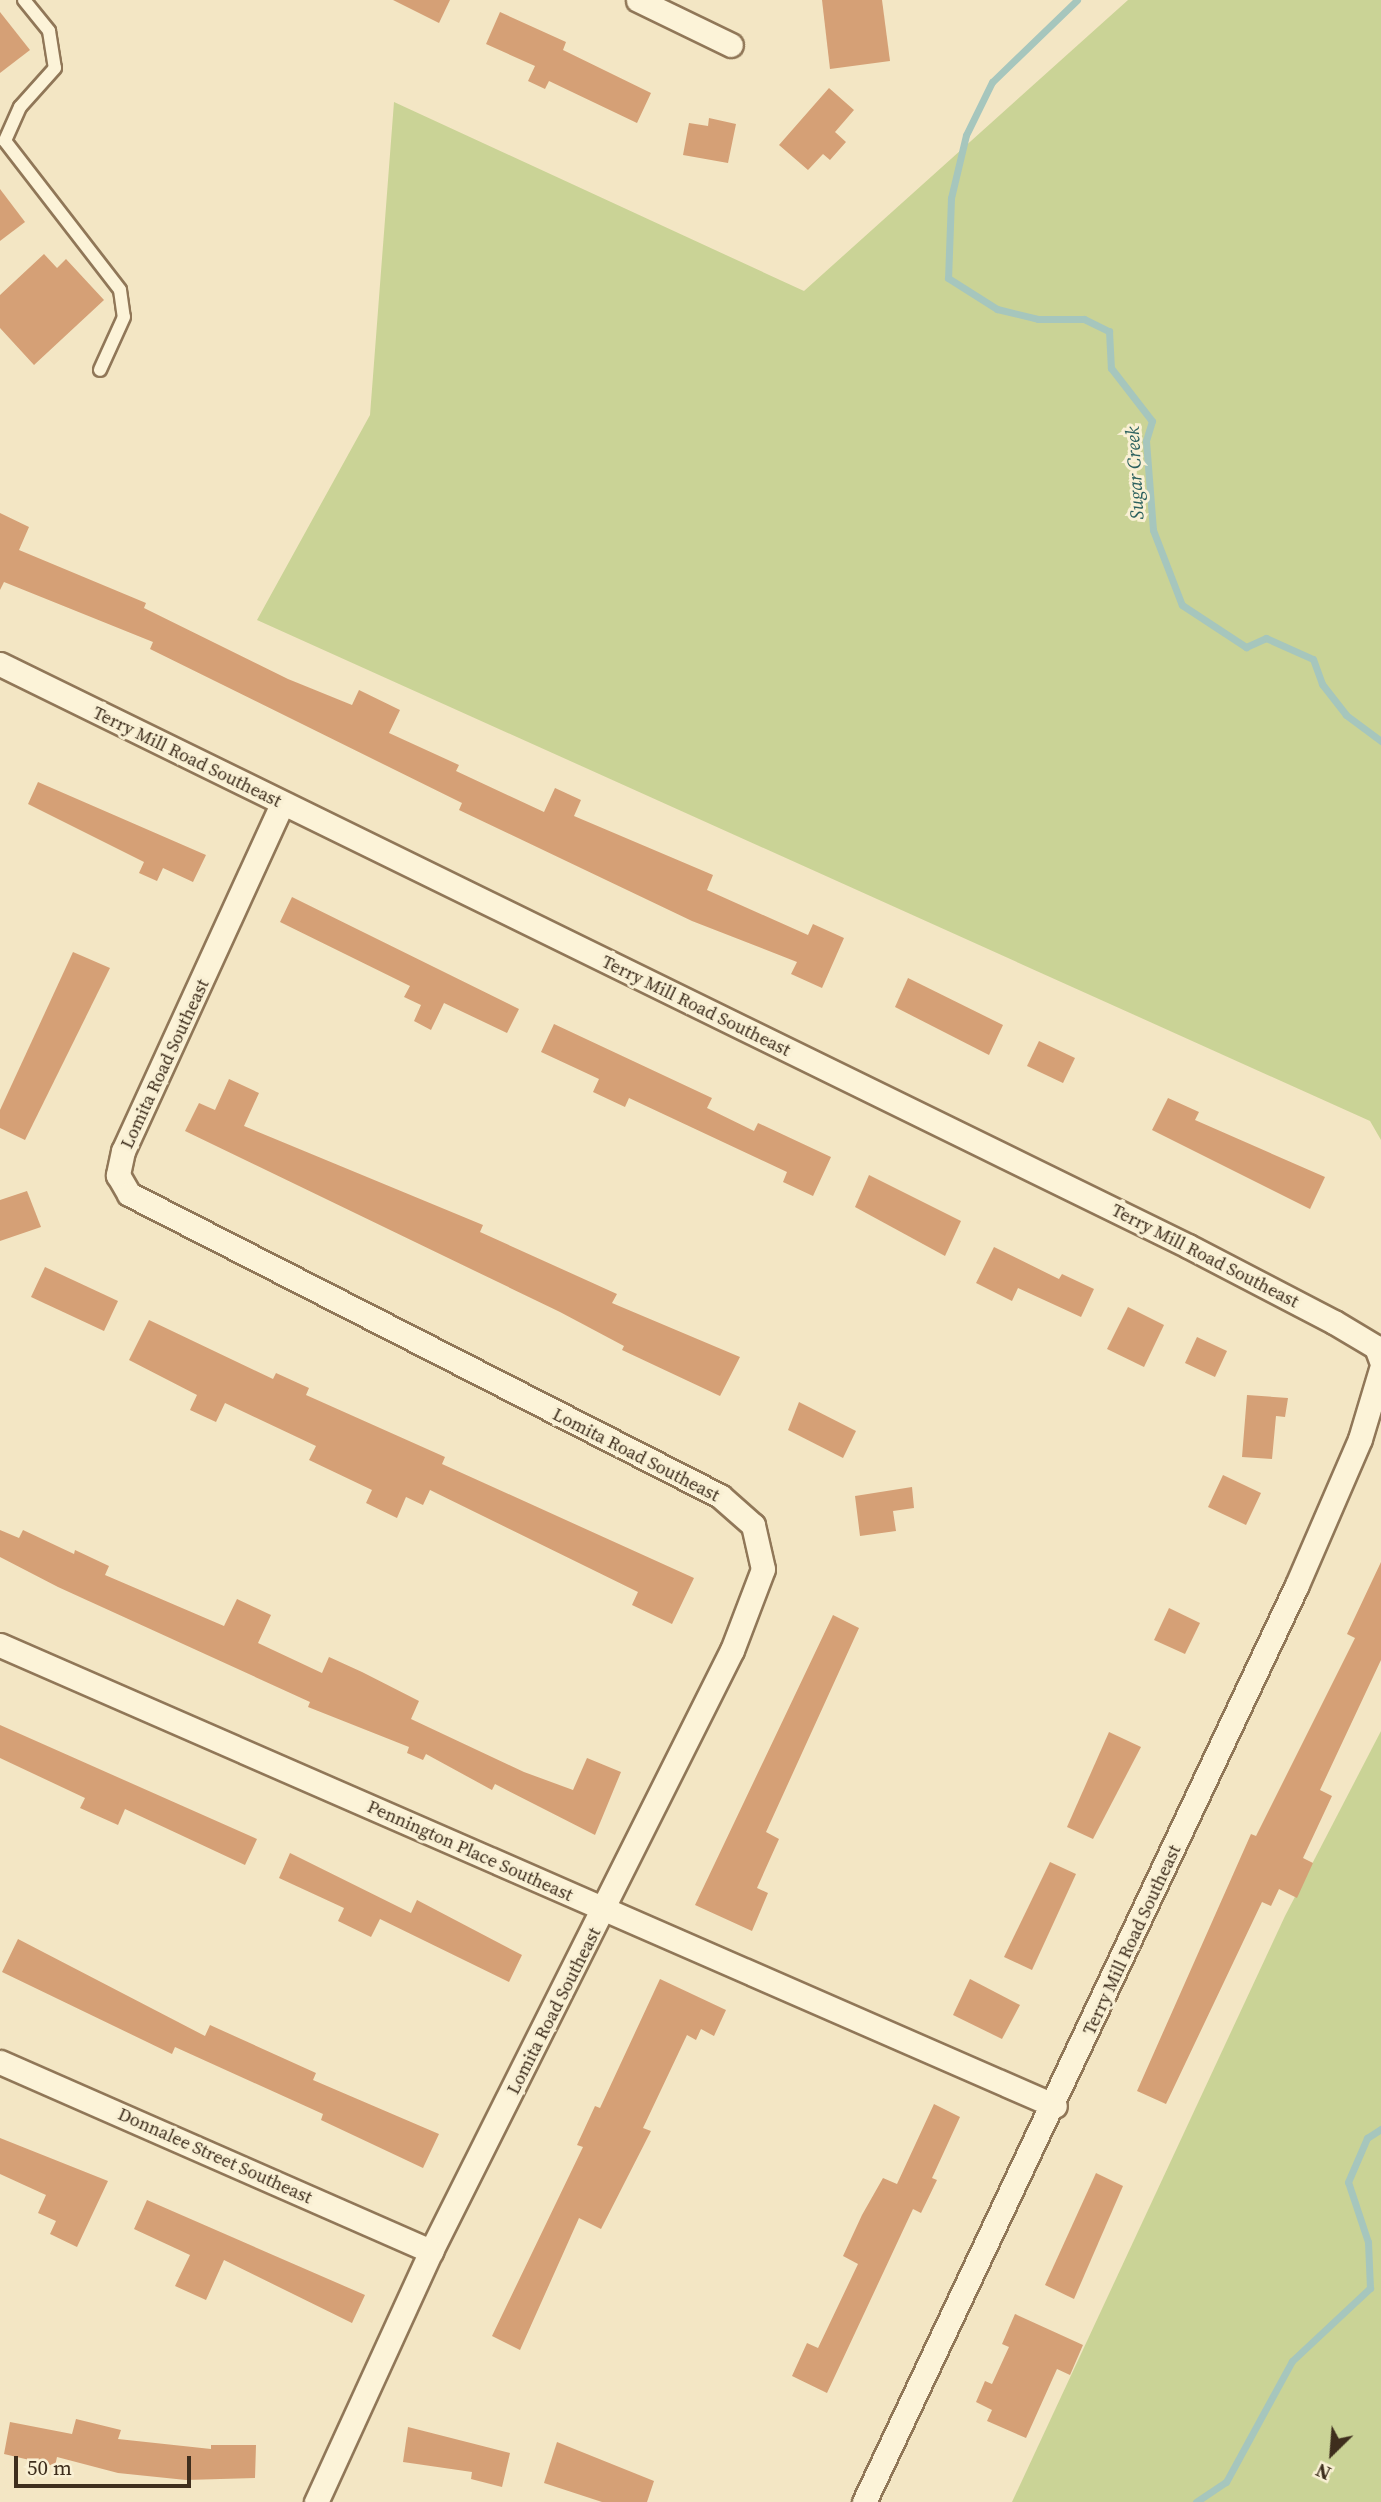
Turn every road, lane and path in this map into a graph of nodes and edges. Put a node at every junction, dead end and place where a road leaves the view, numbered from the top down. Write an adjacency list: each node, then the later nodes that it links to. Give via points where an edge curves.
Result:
1 (24, 0): 4 (lane, via 49,31 55,68 20,107 5,141 120,290 124,317)
2 (638, 0): 3 (street)
3 (731, 45)
4 (100, 370)
5 (0, 664): 6 (street, Terry Mill Road Southeast)
6 (282, 804): 7 (street, Terry Mill Road Southeast, via 1188,1246 1377,1347); 10 (street, Lomita Road Southeast, via 123,1151 117,1175 129,1194 165,1217 720,1496 753,1525 763,1569 732,1650)
7 (1381, 1361)
8 (1381, 1370): 12 (street, Terry Mill Road Southeast, via 1360,1439 1296,1587)
9 (0, 1645): 10 (street, Pennington Place Southeast)
10 (605, 1911): 12 (street, Pennington Place Southeast); 13 (street, Lomita Road Southeast)
11 (0, 2062): 13 (street, Donnalee Street Southeast)
12 (1055, 2106): 15 (street, Terry Mill Road Southeast)
13 (431, 2251): 14 (street, Lomita Road Southeast)
14 (320, 2499)
15 (864, 2502)

